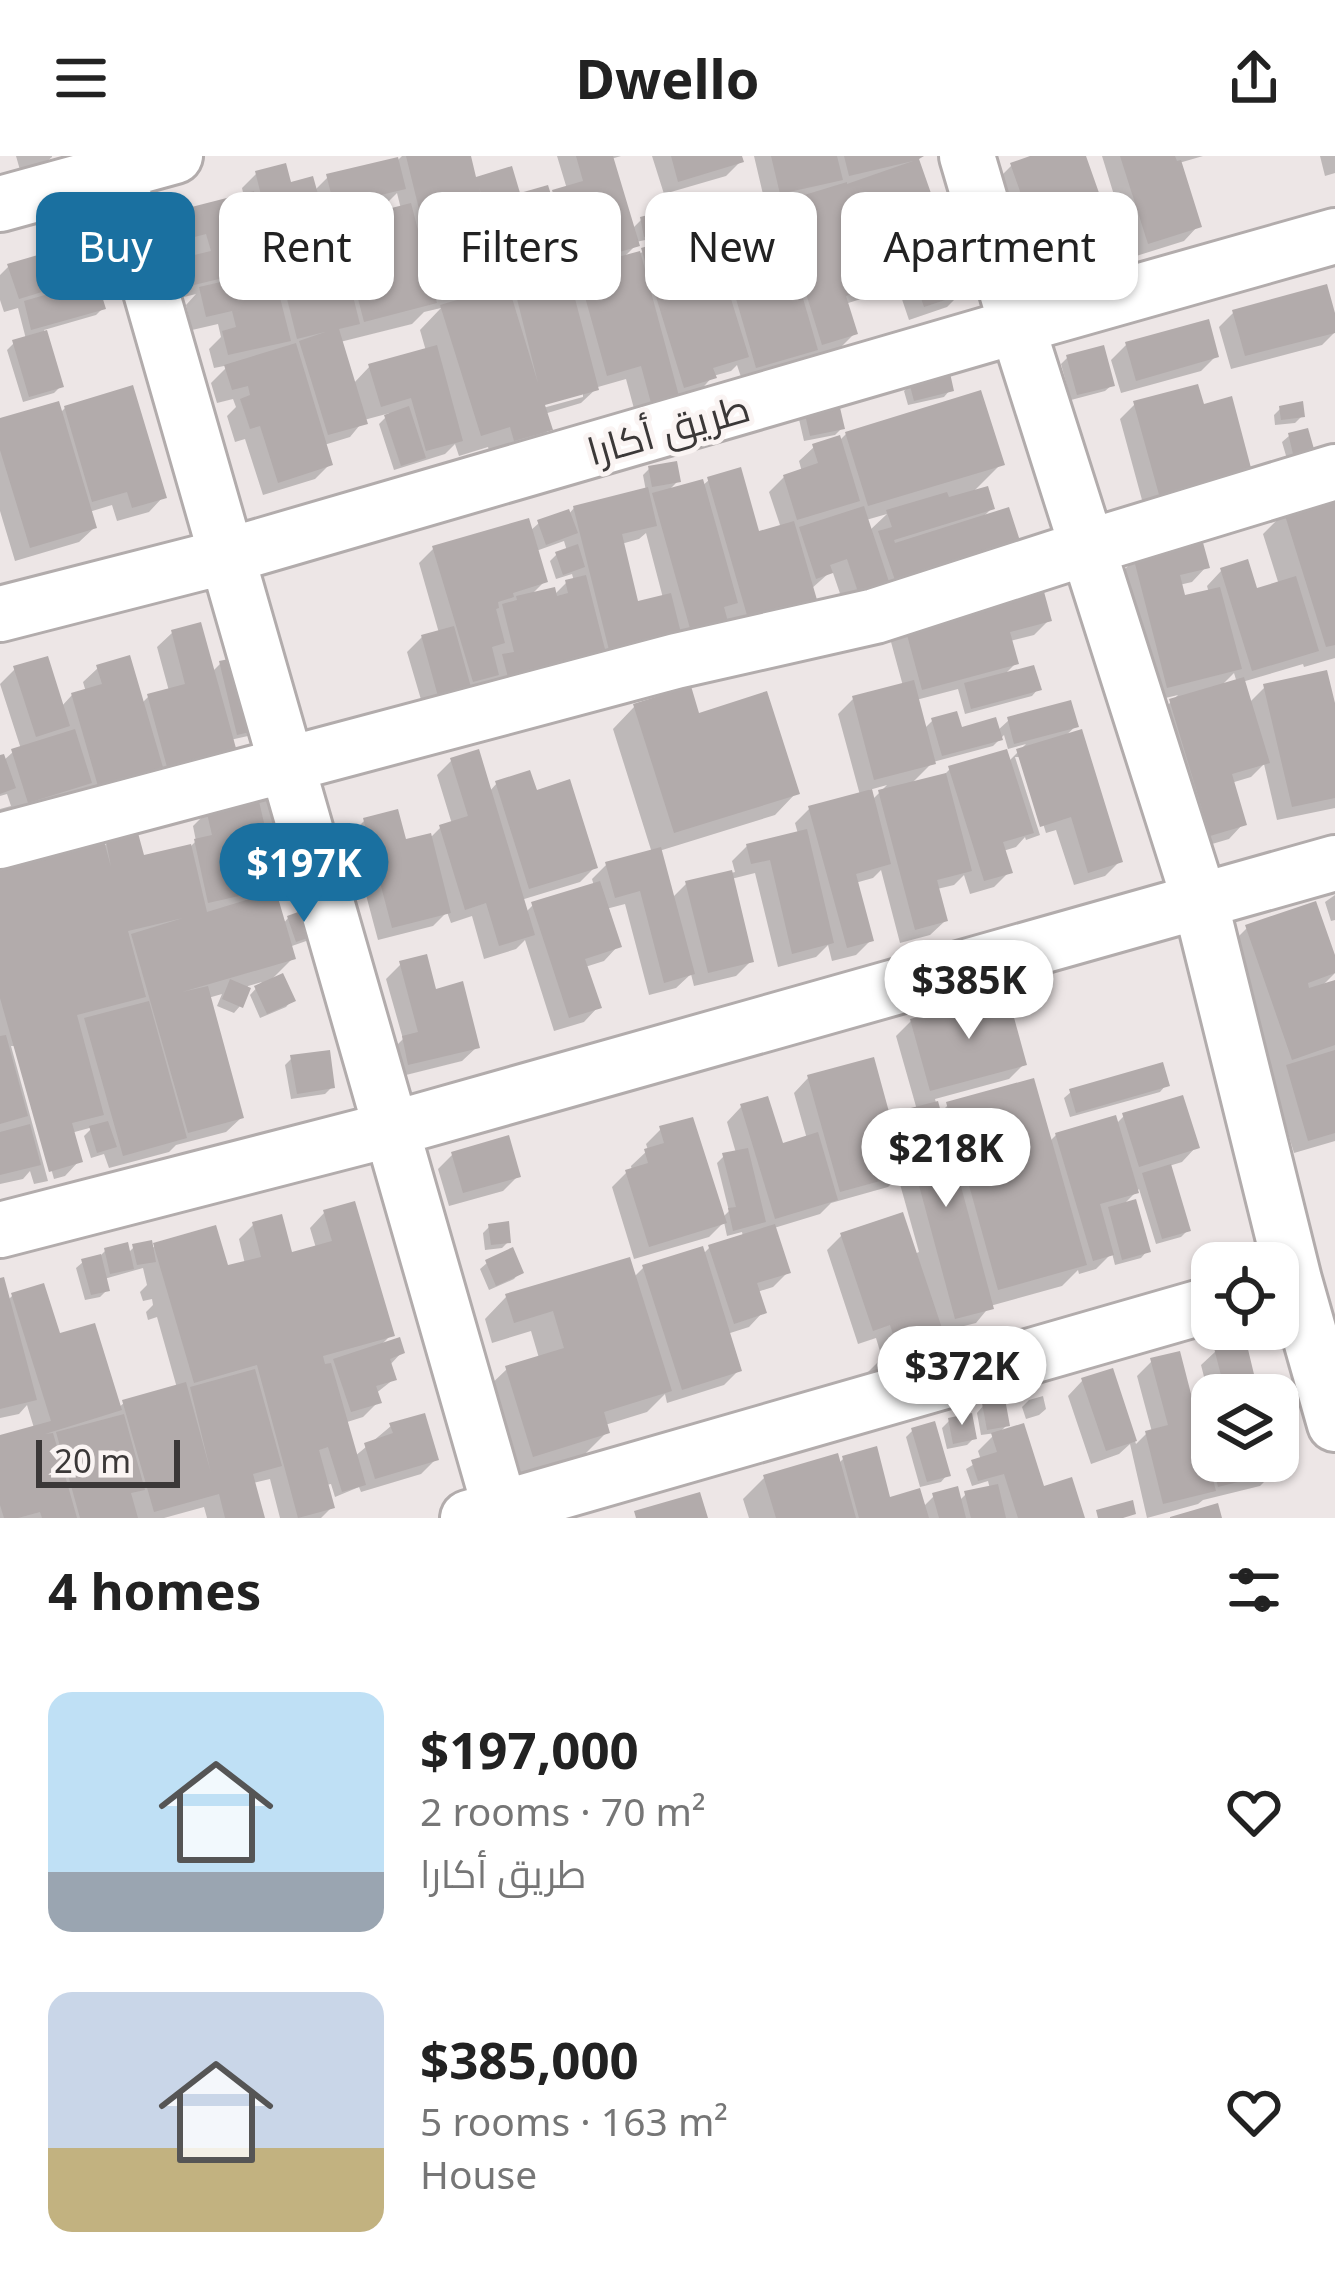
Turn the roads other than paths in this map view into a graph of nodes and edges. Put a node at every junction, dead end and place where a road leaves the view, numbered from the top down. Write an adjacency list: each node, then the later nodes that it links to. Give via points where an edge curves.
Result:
1 (175, 156): 3 (street)
2 (967, 156): 6 (street)
3 (114, 164): 4 (street); 9 (street)
4 (0, 204)
5 (1335, 236): 6 (street, طريق أكارا)
6 (1016, 326): 8 (street); 9 (street, طريق أكارا)
7 (1335, 472): 8 (street)
8 (1089, 547): 11 (street, via 875,616); 14 (street)
9 (227, 556): 10 (street, طريق أكارا); 11 (street)
10 (0, 614)
11 (287, 765): 12 (street); 15 (street)
12 (0, 841)
13 (1335, 863): 14 (street)
14 (1200, 901): 15 (street); 17 (street)
15 (392, 1129): 16 (street); 20 (street)
16 (0, 1230)
17 (1302, 1278): 19 (street)
18 (1191, 1310): 20 (street)
19 (1335, 1424)
20 (491, 1515)

